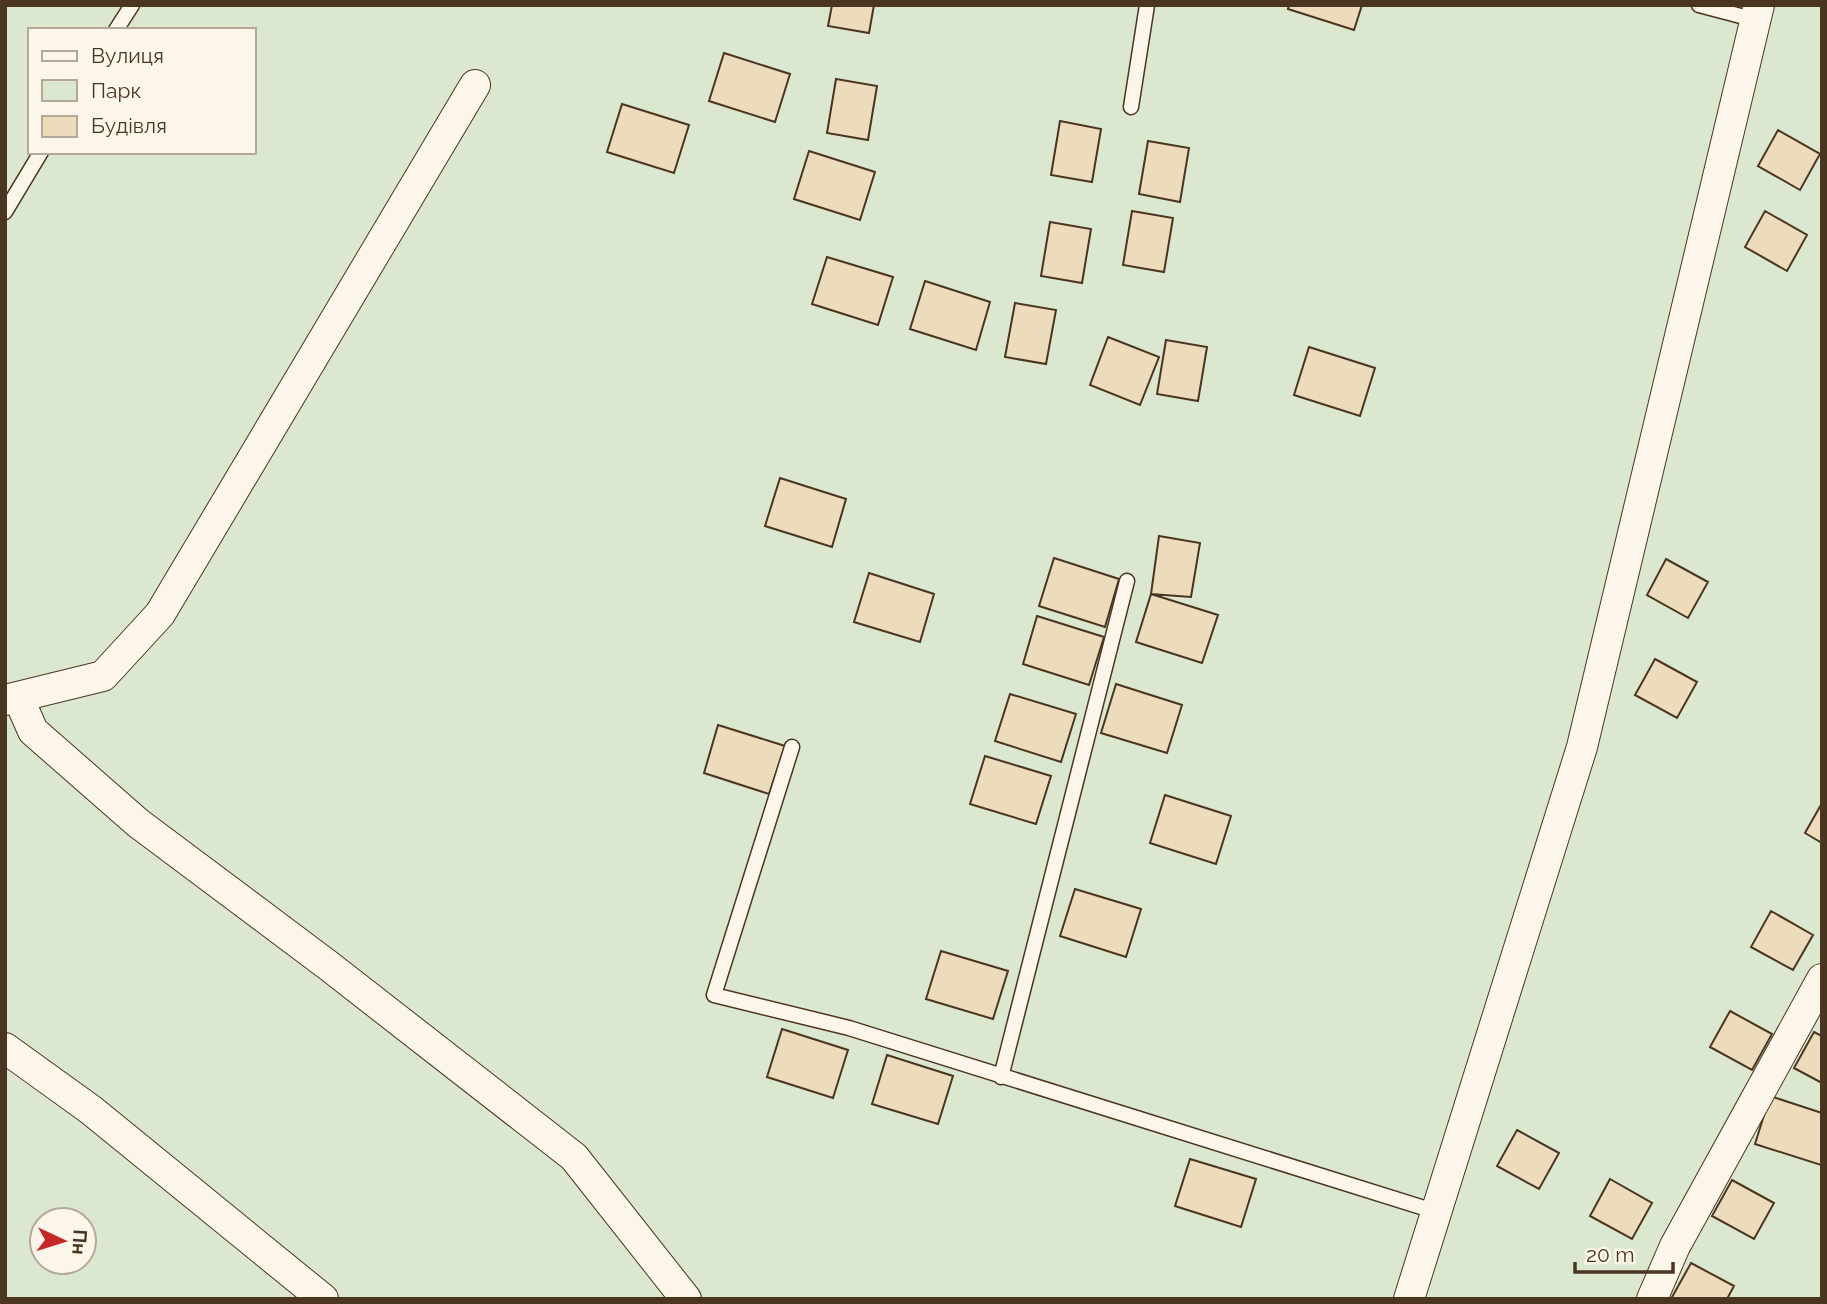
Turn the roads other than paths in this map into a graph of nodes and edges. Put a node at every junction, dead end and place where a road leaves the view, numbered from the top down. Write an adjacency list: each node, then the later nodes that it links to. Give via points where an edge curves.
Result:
1 (132, 5): 5 (lane)
2 (1147, 5): 7 (lane)
3 (1699, 5): 4 (lane)
4 (1758, 13): 16 (street, via 1582,747)
5 (117, 28)
6 (475, 85): 11 (street, via 160,614 103,676)
7 (1131, 107)
8 (40, 154): 9 (lane)
9 (5, 212)
10 (1127, 581): 15 (lane)
11 (12, 698): 18 (street, via 33,731 138,823 574,1157)
12 (792, 747): 15 (lane, via 714,995 849,1028)
13 (1822, 979): 20 (street, via 1675,1246)
14 (5, 1048): 17 (street, via 91,1110)
15 (1002, 1077): 16 (lane)
16 (1437, 1212): 19 (street)
17 (323, 1299)
18 (685, 1299)
19 (1409, 1299)
20 (1652, 1299)

